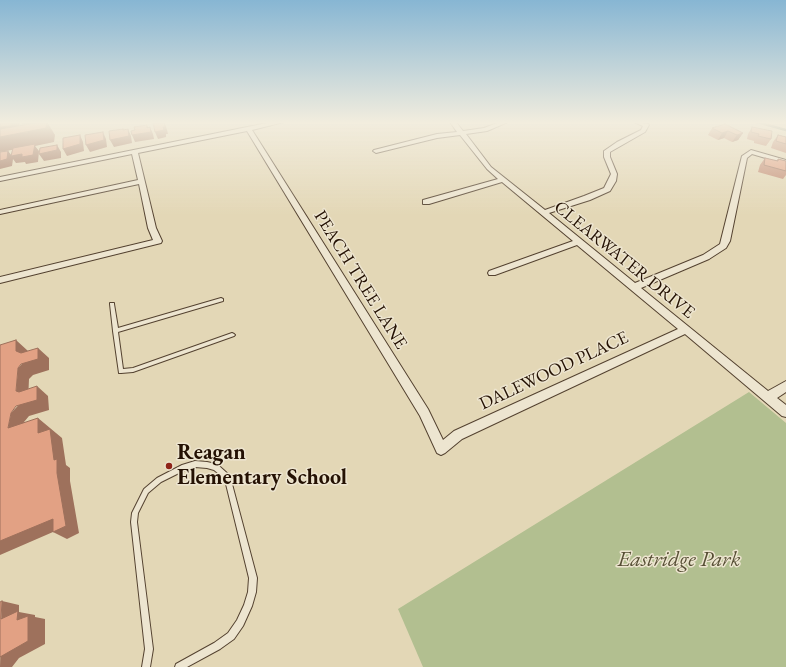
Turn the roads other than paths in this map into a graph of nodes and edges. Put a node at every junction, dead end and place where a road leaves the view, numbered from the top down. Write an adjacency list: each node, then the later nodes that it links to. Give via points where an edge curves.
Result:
1 (129, 153): 9 (street)
2 (135, 153): 11 (street)
3 (264, 153): 27 (street, PEACH TREE LANE, via 424,413)
4 (476, 153): 10 (street, CLEARWATER DRIVE)
5 (607, 153): 14 (street, via 614,174 606,189 587,198)
6 (749, 153): 18 (street, via 744,157 723,246 706,257)
7 (755, 153): 8 (street)
8 (786, 162)
9 (0, 179)
10 (502, 180): 12 (street); 14 (street, CLEARWATER DRIVE)
11 (141, 181): 13 (street); 17 (street, via 152,228 158,241)
12 (426, 202)
13 (0, 212)
14 (542, 212): 15 (street, CLEARWATER DRIVE)
15 (578, 242): 16 (street); 18 (street, CLEARWATER DRIVE)
16 (492, 273)
17 (0, 280)
18 (634, 287): 21 (street, CLEARWATER DRIVE)
19 (220, 300): 22 (lane)
20 (112, 304): 22 (lane)
21 (685, 330): 25 (street, CLEARWATER DRIVE); 27 (street, DALEWOOD PLACE, via 458,435)
22 (115, 331): 23 (lane, via 121,371 132,370)
23 (232, 335)
24 (786, 386): 25 (street)
25 (768, 397): 26 (street, CLEARWATER DRIVE)
26 (786, 412)
27 (441, 449)
28 (146, 667): 29 (lane, via 149,649 135,513 146,491 159,480 184,467 195,464 207,465 216,467 230,484 253,578 252,592 240,623 231,636)
29 (179, 667)

